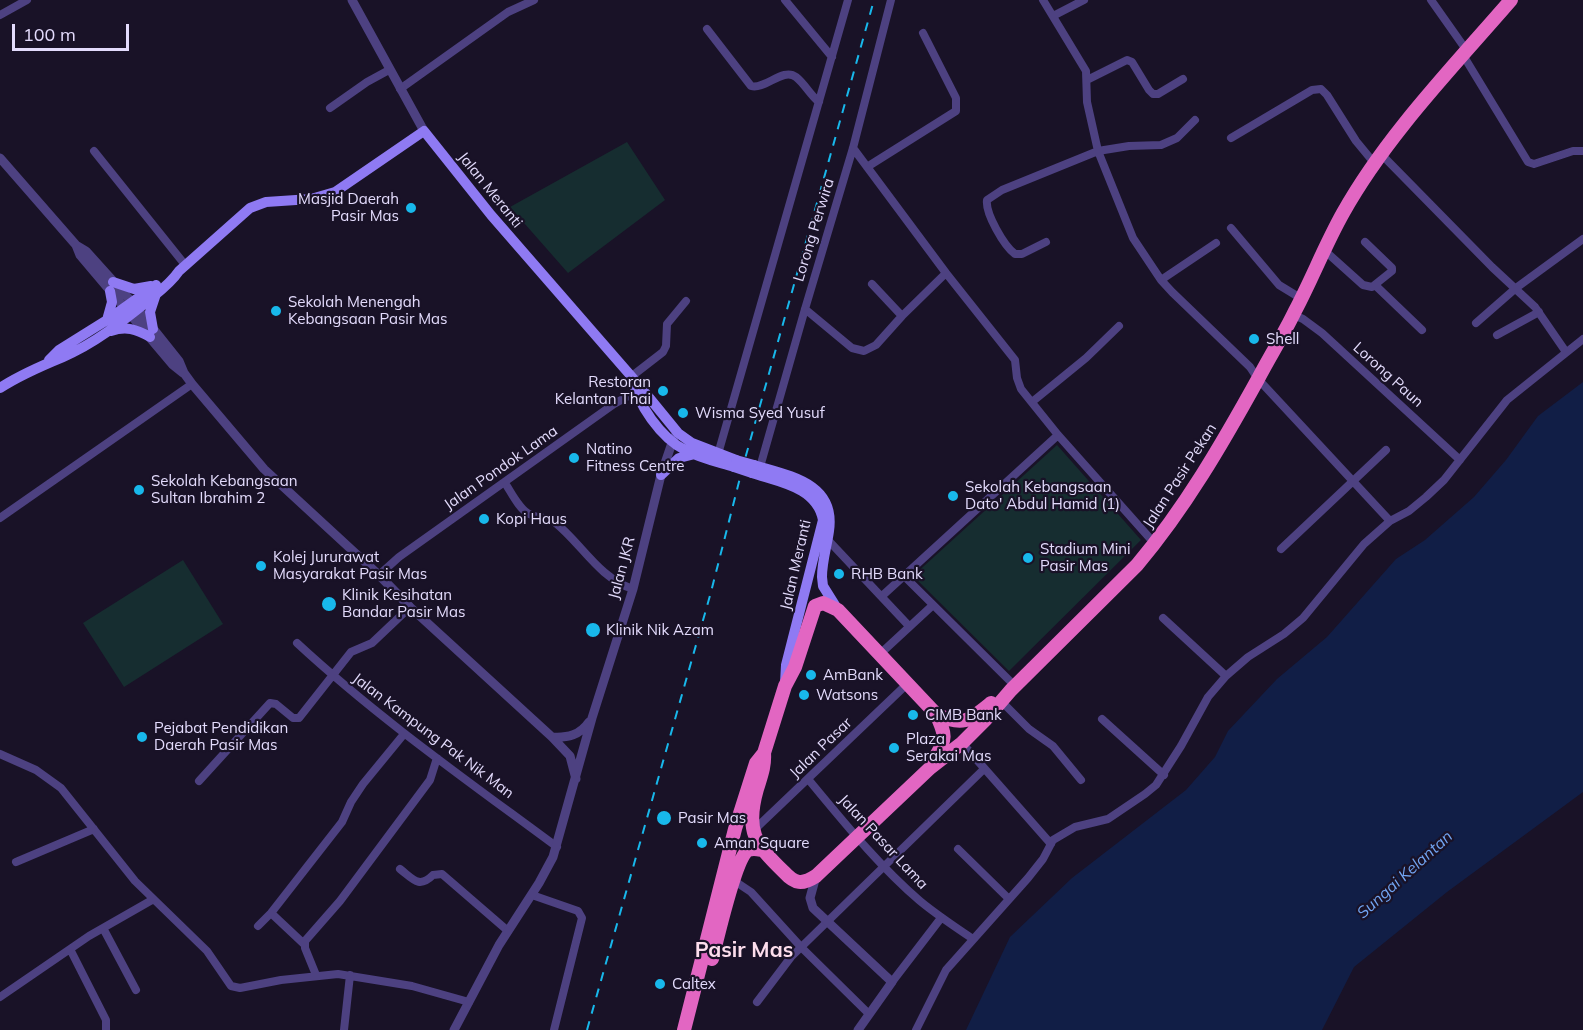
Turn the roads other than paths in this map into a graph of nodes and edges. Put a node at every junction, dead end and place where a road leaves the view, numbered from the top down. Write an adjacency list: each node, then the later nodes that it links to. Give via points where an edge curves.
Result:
1 (27, 0): 11 (street)
2 (351, 0): 17 (street, Jalan Meranti)
3 (534, 0): 20 (street, via 508,12)
4 (785, 0): 16 (street)
5 (848, 0): 16 (street)
6 (891, 0): 26 (street, Lorong Perwira)
7 (1043, 0): 12 (street)
8 (1084, 0): 12 (street)
9 (1431, 0): 15 (street)
10 (1511, 0): 15 (highway, Jalan Pasir Pekan)
11 (0, 15)
12 (1053, 16): 19 (street, via 1082,63)
13 (707, 29): 21 (street, via 751,86 792,75)
14 (923, 33): 32 (street, via 956,98 956,111)
15 (1465, 53): 29 (street, via 1528,162 1534,165); 31 (highway, Jalan Pasir Pekan, via 1413,112)
16 (832, 57): 21 (street)
17 (389, 70): 20 (street, Jalan Meranti); 22 (street)
18 (1183, 79): 19 (street, via 1153,94 1127,60)
19 (1087, 80): 28 (street)
20 (400, 89): 24 (street, Jalan Meranti)
21 (819, 102): 74 (street)
22 (330, 108)
23 (1195, 120): 28 (street, via 1177,138 1161,145)
24 (424, 131): 39 (main road, via 335,192 250,208); 64 (main road, Jalan Meranti, via 498,224)
25 (1231, 138): 31 (street, via 1312,90 1321,89 1356,141)
26 (853, 148): 32 (street); 50 (street, Lorong Perwira)
27 (94, 151): 39 (street)
28 (1098, 151): 35 (street, via 1002,190 987,200 988,215 1011,252 1022,254); 41 (street, via 1130,233)
29 (1583, 151)
30 (0, 158): 44 (street, via 76,244 80,255)
31 (1379, 159): 38 (highway, Jalan Pasir Pekan, via 1347,206); 45 (street)
32 (867, 167): 40 (street)
33 (1231, 228): 47 (street, via 1279,285)
34 (1583, 239): 45 (street)
35 (1046, 242)
36 (1365, 242): 43 (street, via 1392,268)
37 (1216, 243): 41 (street)
38 (1324, 250): 43 (street, via 1364,285); 47 (highway, Jalan Pasir Pekan)
39 (182, 269): 46 (main road, via 169,275)
40 (946, 273): 53 (street); 69 (street, via 1015,360 1018,383)
41 (1161, 280): 65 (street)
42 (872, 284): 53 (street)
43 (1375, 285): 57 (street)
44 (112, 286): 46 (main road); 49 (street); 54 (main road)
45 (1516, 288): 51 (street); 55 (street)
46 (157, 289): 49 (main road); 59 (main road, via 150,312)
47 (1302, 299): 52 (highway, Jalan Pasir Pekan)
48 (686, 301): 64 (street, via 666,327 663,352)
49 (131, 308): 54 (main road); 58 (main road); 59 (street)
50 (805, 309): 53 (street, via 852,348 864,351 876,345); 77 (street, Lorong Perwira)
51 (1539, 312): 60 (street); 62 (street)
52 (1294, 315): 65 (highway, Jalan Pasir Pekan); 75 (street, Lorong Paun, via 1322,333)
53 (902, 316)
54 (107, 320): 63 (main road)
55 (1476, 323)
56 (1119, 326): 69 (street)
57 (1422, 330)
58 (105, 333): 59 (main road, via 127,328); 63 (main road, via 64,357)
59 (152, 333): 66 (street, via 173,365)
60 (1497, 335)
61 (1583, 339): 62 (street)
62 (1566, 352): 75 (street, via 1507,400)
63 (47, 362): 67 (main road)
64 (632, 378): 68 (main road)
65 (1258, 379): 79 (street); 85 (highway, Jalan Pasir Pekan, via 1195,488)
66 (192, 384): 82 (street); 87 (street, via 264,469)
67 (0, 388)
68 (639, 391): 71 (main road, Jalan Meranti); 80 (street, Jalan Pondok Lama, via 614,404)
69 (1032, 402): 70 (street)
70 (1058, 435): 85 (street); 88 (street)
71 (675, 437): 73 (main road, Jalan Meranti); 74 (main road, Jalan Meranti); 78 (street, Jalan JKR)
72 (1386, 450): 79 (street)
73 (696, 454): 76 (main road, Jalan Meranti); 78 (main road, via 679,458)
74 (718, 454): 76 (main road, Jalan Meranti)
75 (1460, 460): 83 (street, via 1426,497)
76 (735, 464): 77 (main road, Jalan Meranti, bridge)
77 (756, 469): 81 (main road, Jalan Meranti)
78 (661, 475): 89 (street, Jalan JKR)
79 (1353, 480): 83 (street); 86 (street)
80 (505, 483): 87 (street, Jalan Pondok Lama); 89 (street, via 525,511 553,521 603,570)
81 (817, 496): 84 (main road, Jalan Meranti, via 826,500 830,515); 94 (main road, Jalan Meranti, via 822,526)
82 (0, 518)
83 (1390, 520): 99 (street, via 1348,562 1304,618)
84 (828, 540): 90 (street); 93 (main road, Jalan Meranti, via 823,586)
85 (1155, 544): 103 (highway, Jalan Pasir Pekan)
86 (1281, 549)
87 (379, 575): 92 (street)
88 (904, 576): 90 (street); 91 (street)
89 (633, 589): 105 (street, Jalan JKR)
90 (882, 596): 96 (street)
91 (933, 605): 96 (street); 103 (street)
92 (410, 607): 100 (street, via 372,643 351,652); 108 (street)
93 (838, 610): 94 (highway, via 819,603); 98 (highway)
94 (806, 612): 102 (highway, via 795,667); 102 (main road, Jalan Meranti, via 786,665)
95 (1163, 618): 99 (street)
96 (909, 626): 98 (street)
97 (297, 643): 100 (street, Jalan Kampung Pak Nik Man)
98 (880, 654): 101 (highway)
99 (1226, 676): 115 (street, via 1208,697)
100 (333, 677): 107 (street, Jalan Kampung Pak Nik Man); 119 (street, via 297,718 270,703)
101 (906, 685): 104 (highway); 117 (street, Jalan Pasar)
102 (785, 686): 110 (highway)
103 (1009, 693): 104 (highway, via 970,719 952,722); 109 (highway, Jalan Pasir Pekan); 118 (street, via 1029,729 1053,746)
104 (936, 714): 113 (highway, via 944,740)
105 (592, 718): 108 (street, via 572,736); 116 (street, Jalan JKR)
106 (1102, 719): 115 (street)
107 (404, 735): 112 (street, Jalan Kampung Pak Nik Man); 135 (street, via 363,784 342,822)
108 (552, 737): 116 (street, via 570,756)
109 (962, 742): 113 (highway, Jalan Pasir Pekan); 114 (street)
110 (764, 753): 121 (highway, via 765,766 752,811); 152 (highway, via 756,764 735,829)
111 (0, 754): 120 (street, via 49,778 72,799)
112 (438, 758): 124 (street, Jalan Kampung Pak Nik Man); 142 (street, via 429,780)
113 (930, 768): 122 (highway, Jalan Pasir Pekan)
114 (984, 769): 123 (street); 128 (street)
115 (1164, 775): 123 (street, via 1145,794 1108,819 1075,827)
116 (576, 779): 124 (street, Jalan JKR)
117 (808, 779): 121 (street, Jalan Pasar); 122 (street, Jalan Pasar Lama)
118 (1081, 780)
119 (199, 782)
120 (94, 829): 127 (street); 134 (street)
121 (754, 830): 126 (highway)
122 (857, 837): 128 (street, Jalan Pasar Lama); 130 (highway, Jalan Pasir Pekan)
123 (1051, 844): 133 (street)
124 (557, 847): 132 (street, Jalan JKR)
125 (958, 849): 133 (street)
126 (762, 850): 130 (highway, via 792,881 804,882); 131 (highway, via 753,848 744,854)
127 (16, 862)
128 (884, 866): 136 (street, Jalan Pasar Lama); 137 (street)
129 (400, 870): 140 (street, via 420,883 442,874)
130 (816, 876): 137 (street, via 810,898)
131 (734, 879): 143 (street); 152 (highway)
132 (532, 895): 140 (street, Jalan JKR); 157 (street, via 578,911 582,918)
133 (1009, 899): 141 (street)
134 (152, 900): 139 (street); 145 (street, via 207,951 235,988)
135 (271, 913): 138 (street); 142 (street)
136 (941, 918): 141 (street, Jalan Pasar Lama); 147 (street)
137 (827, 922): 143 (street); 147 (street)
138 (258, 926)
139 (104, 928): 144 (street); 148 (street)
140 (508, 931): 150 (street, Jalan JKR)
141 (973, 939): 161 (street, via 946,970)
142 (304, 944): 145 (street)
143 (801, 947): 151 (street); 153 (street)
144 (70, 949): 149 (street); 154 (street, via 106,1020)
145 (316, 975): 146 (street)
146 (350, 975): 150 (street); 155 (street)
147 (892, 982): 153 (street)
148 (136, 990)
149 (0, 997)
150 (469, 1002): 156 (street, Jalan JKR)
151 (757, 1002)
152 (692, 1014): 158 (highway); 159 (highway)
153 (869, 1014): 160 (street)
154 (106, 1030)
155 (344, 1030)
156 (454, 1030)
157 (554, 1030)
158 (684, 1030)
159 (692, 1030)
160 (858, 1030)
161 (916, 1030)

